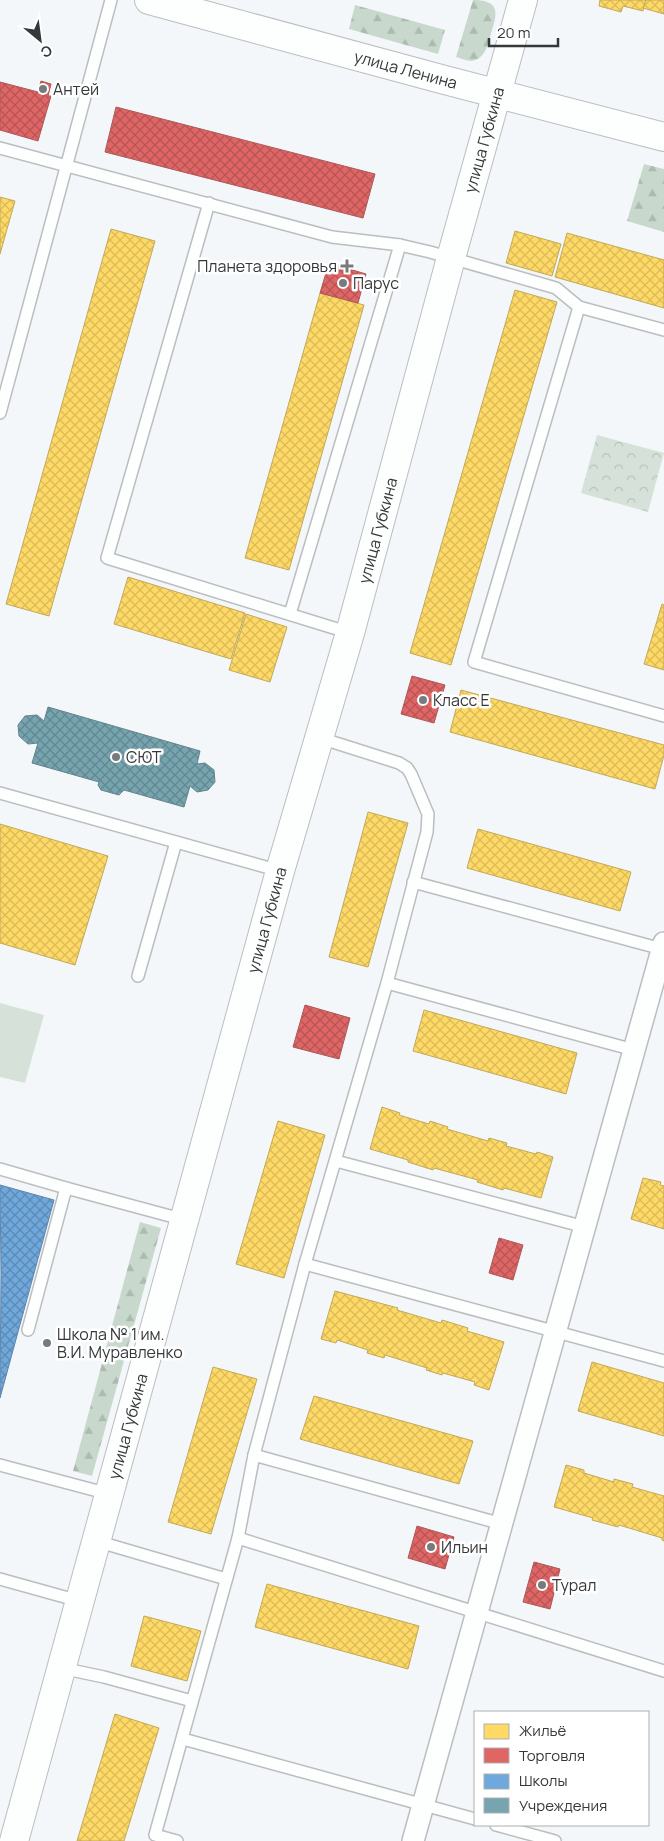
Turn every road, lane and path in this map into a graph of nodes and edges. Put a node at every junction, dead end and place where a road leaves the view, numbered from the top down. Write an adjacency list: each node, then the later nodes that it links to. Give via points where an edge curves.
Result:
1 (111, 0): 7 (lane)
2 (149, 0): 4 (street, улица Ленина)
3 (523, 0): 4 (street, улица Губкина)
4 (497, 94): 5 (street, улица Ленина); 10 (street, улица Губкина)
5 (664, 137)
6 (0, 148): 7 (lane)
7 (67, 166): 8 (lane); 13 (lane)
8 (208, 203): 9 (lane, via 332,237); 14 (lane, via 107,558)
9 (400, 245): 10 (lane); 14 (lane)
10 (451, 258): 11 (lane, via 556,288); 15 (street, улица Губкина)
11 (579, 307): 12 (lane); 16 (lane, via 474,662)
12 (664, 330)
13 (0, 413)
14 (290, 614): 15 (lane)
15 (350, 633): 17 (street, улица Губкина)
16 (664, 716)
17 (320, 738): 20 (street, улица Губкина); 21 (lane, via 399,764 412,774 428,814)
18 (0, 793): 19 (lane)
19 (176, 842): 20 (lane); 23 (lane)
20 (280, 871): 29 (street, улица Губкина)
21 (413, 882): 22 (lane); 24 (lane)
22 (663, 946): 25 (street)
23 (138, 976)
24 (387, 983): 25 (lane); 26 (lane)
25 (634, 1050): 30 (street)
26 (336, 1161): 30 (lane); 31 (lane)
27 (0, 1169): 28 (lane)
28 (66, 1188): 29 (lane); 32 (lane)
29 (185, 1220): 37 (street, улица Губкина)
30 (584, 1227): 33 (street)
31 (305, 1264): 33 (lane); 35 (lane)
32 (28, 1330)
33 (556, 1330): 34 (lane); 38 (street)
34 (664, 1361)
35 (254, 1455): 38 (lane); 39 (lane)
36 (0, 1465): 37 (lane)
37 (109, 1494): 40 (street, улица Губкина)
38 (502, 1524): 44 (street)
39 (238, 1538): 42 (lane); 44 (lane)
40 (96, 1541): 42 (lane); 43 (street, улица Губкина)
41 (0, 1579): 43 (lane)
42 (226, 1579): 47 (lane)
43 (79, 1602): 45 (street, улица Губкина)
44 (477, 1612): 46 (lane); 49 (street)
45 (61, 1668): 47 (lane); 52 (street, улица Губкина)
46 (664, 1671)
47 (192, 1701): 48 (lane)
48 (183, 1738): 49 (lane); 53 (lane, via 155,1835)
49 (423, 1804): 50 (lane); 54 (street)
50 (474, 1819)
51 (500, 1826): 55 (lane)
52 (14, 1841)
53 (178, 1841)
54 (413, 1841)
55 (555, 1841)

